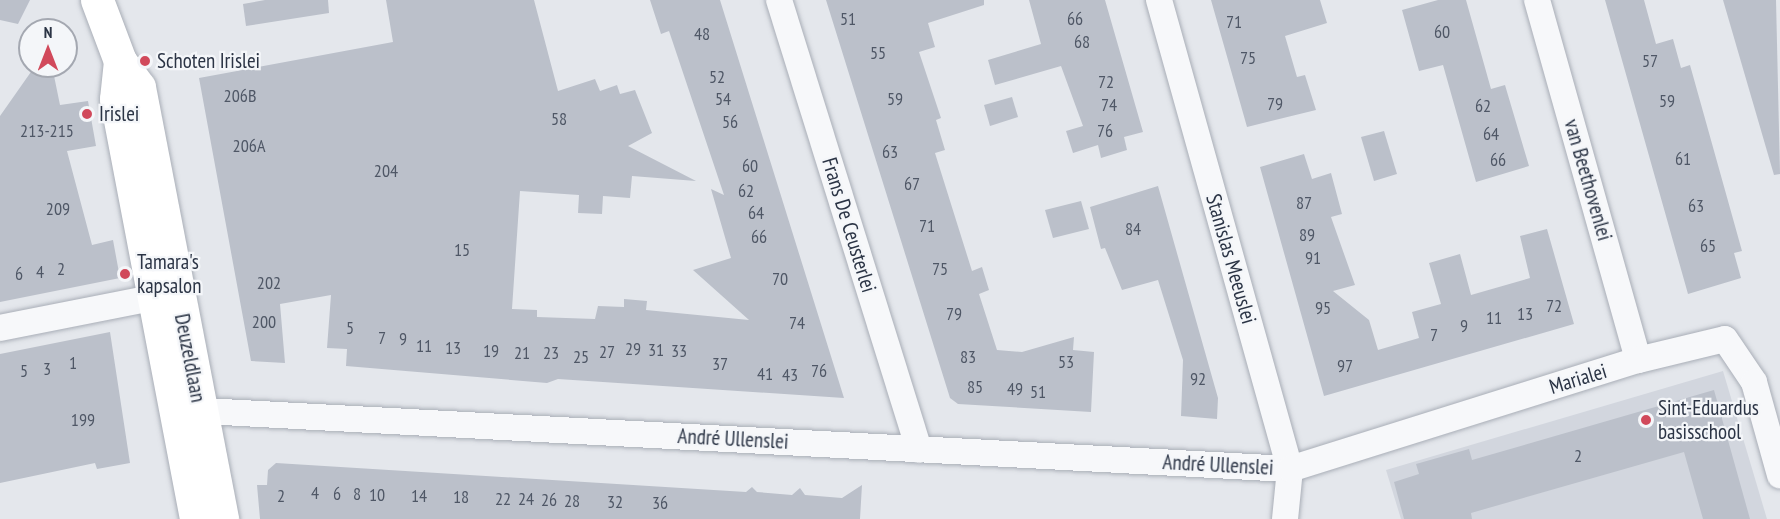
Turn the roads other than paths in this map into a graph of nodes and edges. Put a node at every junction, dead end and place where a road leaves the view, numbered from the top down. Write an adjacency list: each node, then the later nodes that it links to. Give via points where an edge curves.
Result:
1 (97, 0): 5 (street, Deuzeldlaan, via 120,61 139,87)
2 (779, 0): 9 (street, Frans De Ceusterlei)
3 (1159, 0): 10 (street, Stanislas Meeuslei)
4 (1537, 0): 7 (street, van Beethovenlei)
5 (165, 295): 6 (street); 8 (street, Deuzeldlaan)
6 (0, 328)
7 (1638, 360): 10 (street, Marialei); 11 (street, Marialei, via 1725,339 1754,381)
8 (188, 410): 9 (street, André Ullenslei); 12 (street, Deuzeldlaan); 13 (street, Deuzeldlaan)
9 (919, 450): 10 (street, André Ullenslei)
10 (1290, 469): 14 (street, Stanislas Meeuslei)
11 (1780, 475)
12 (196, 519)
13 (222, 519)
14 (1285, 519)

